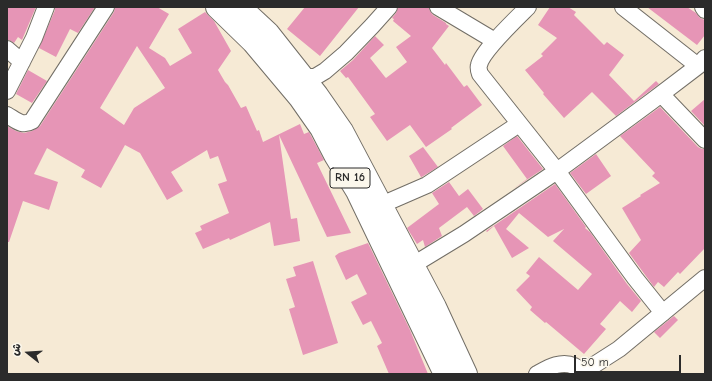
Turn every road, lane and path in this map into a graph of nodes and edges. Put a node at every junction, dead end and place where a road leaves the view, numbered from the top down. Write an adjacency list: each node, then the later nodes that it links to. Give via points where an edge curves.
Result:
1 (106, 7): 18 (street, via 32,121 23,124)
2 (217, 7): 15 (main road, RN 16)
3 (240, 7): 15 (main road, RN 16, via 268,33)
4 (389, 7): 15 (street, via 367,32 325,71 315,77)
5 (438, 7): 11 (street)
6 (528, 7): 11 (street)
7 (623, 7): 14 (street)
8 (703, 7): 10 (street)
9 (41, 10): 13 (street, via 34,38)
10 (705, 10)
11 (495, 41): 19 (street, via 483,56 479,65 480,74)
12 (7, 49): 13 (street)
13 (22, 62): 16 (street)
14 (701, 62): 17 (street)
15 (296, 81): 22 (main road, RN 16, via 317,95 342,131); 26 (main road, RN 16, via 300,98 321,128 357,191)
16 (7, 91)
17 (661, 94): 20 (street); 21 (street)
18 (7, 115)
19 (520, 124): 21 (street); 22 (street, via 427,185)
20 (705, 140)
21 (556, 171): 23 (street, via 464,234); 25 (street)
22 (381, 205): 23 (main road, RN 16)
23 (413, 265): 27 (main road, RN 16)
24 (705, 278): 25 (street)
25 (663, 313): 29 (street)
26 (446, 374)
27 (466, 374)
28 (536, 374): 29 (street, via 563,363)
29 (585, 374)

